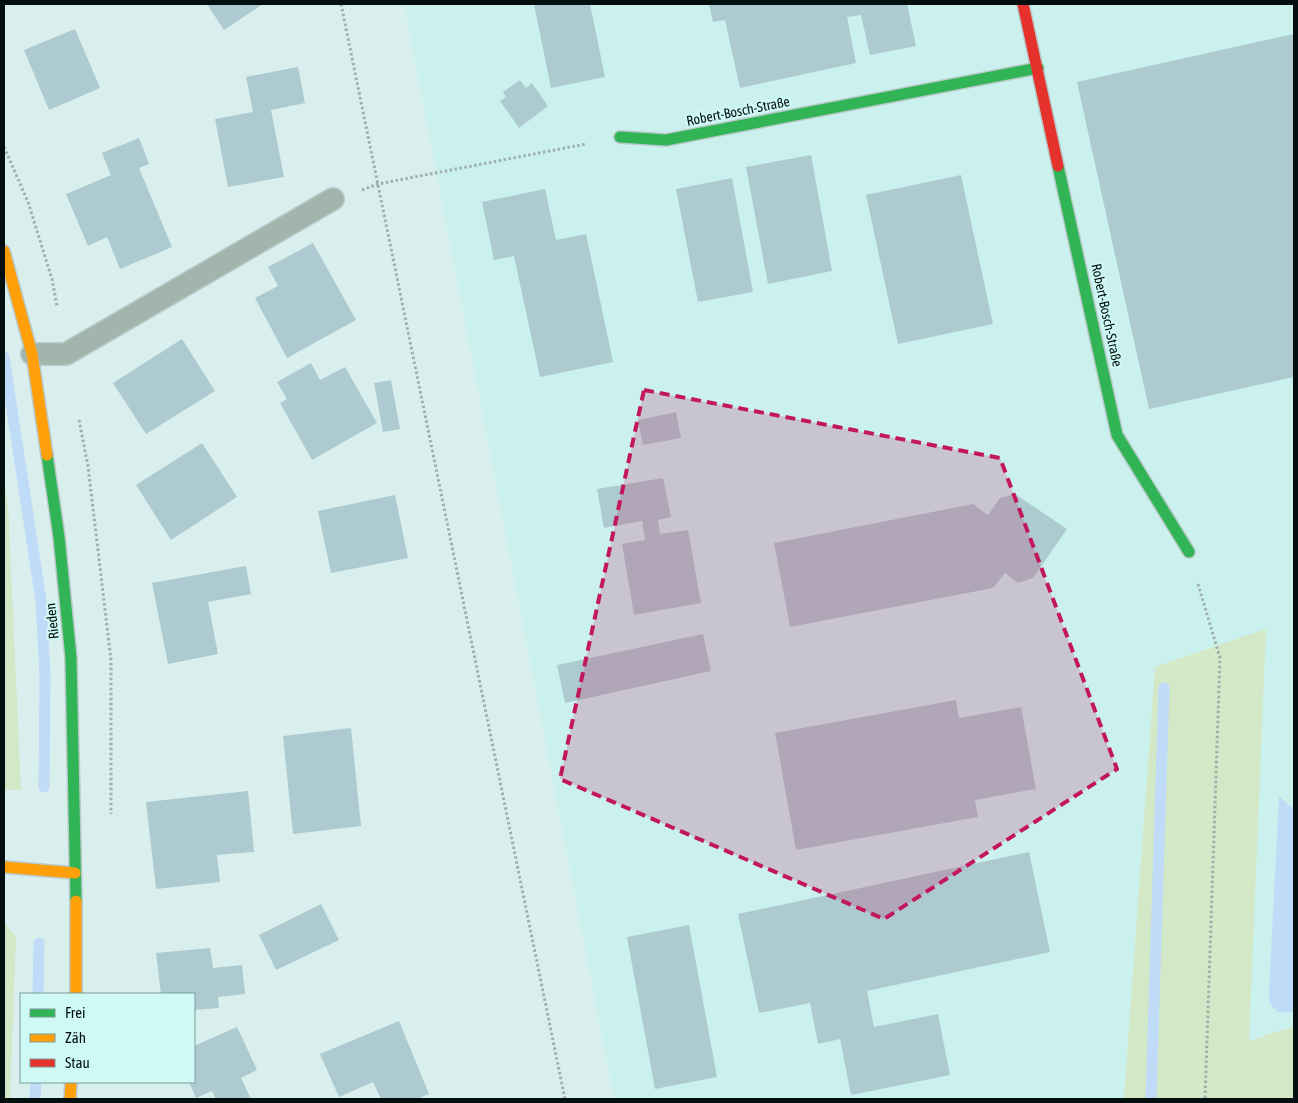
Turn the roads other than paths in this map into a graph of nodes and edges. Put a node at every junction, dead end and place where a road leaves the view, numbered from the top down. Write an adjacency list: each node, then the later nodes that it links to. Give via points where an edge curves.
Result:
1 (1023, 4): 2 (street, Robert-Bosch-Straße)
2 (1038, 68): 3 (street, Robert-Bosch-Straße, via 666,140); 7 (street, Robert-Bosch-Straße, via 1117,435)
3 (620, 137)
4 (333, 199): 6 (lane, via 66,354)
5 (4, 251): 6 (street, Rieden)
6 (32, 354): 9 (street, Rieden, via 59,537 71,658)
7 (1189, 552)
8 (4, 867): 9 (street)
9 (75, 873): 10 (street, Rieden)
10 (76, 993)
11 (71, 1083): 12 (street)
12 (70, 1099)

